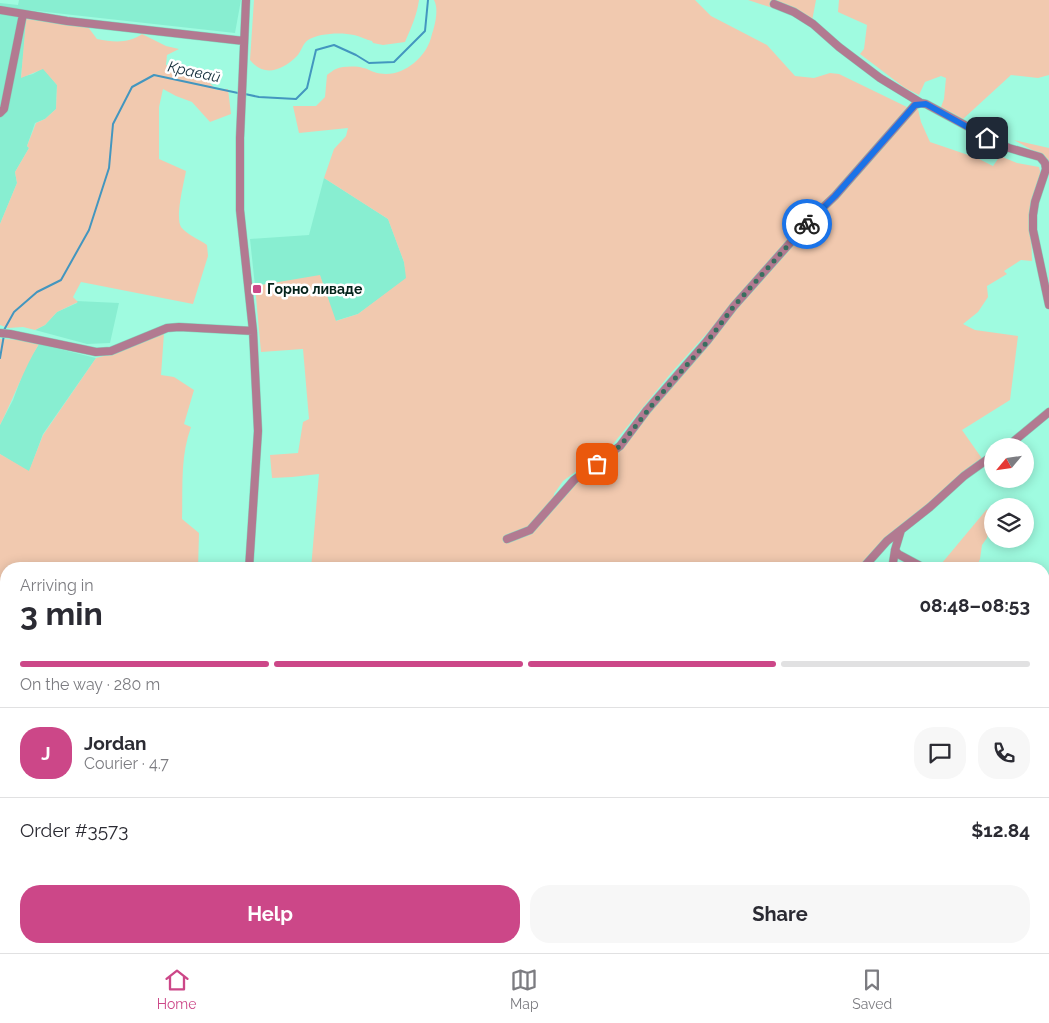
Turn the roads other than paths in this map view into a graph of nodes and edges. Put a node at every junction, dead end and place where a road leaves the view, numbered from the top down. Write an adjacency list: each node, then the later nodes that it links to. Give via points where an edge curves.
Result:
1 (246, 0): 5 (street)
2 (774, 4): 6 (street, via 813,24 880,78)
3 (0, 10): 4 (street)
4 (23, 14): 5 (street); 7 (street, via 4,109)
5 (244, 41): 9 (street, via 240,210)
6 (921, 103): 8 (street, via 1045,163 1035,202 1033,230); 15 (street, via 915,105 734,306 620,446 574,480 530,530)
7 (0, 114)
8 (1049, 305)
9 (253, 332): 10 (street, via 167,328 111,351 96,352); 17 (street, via 258,431)
10 (0, 333)
11 (1049, 412): 12 (street)
12 (1018, 438)
13 (984, 462): 14 (street)
14 (901, 530): 16 (street); 18 (street)
15 (507, 539)
16 (895, 550): 19 (street); 20 (street)
17 (249, 562)
18 (868, 562)
19 (893, 562)
20 (913, 562)

